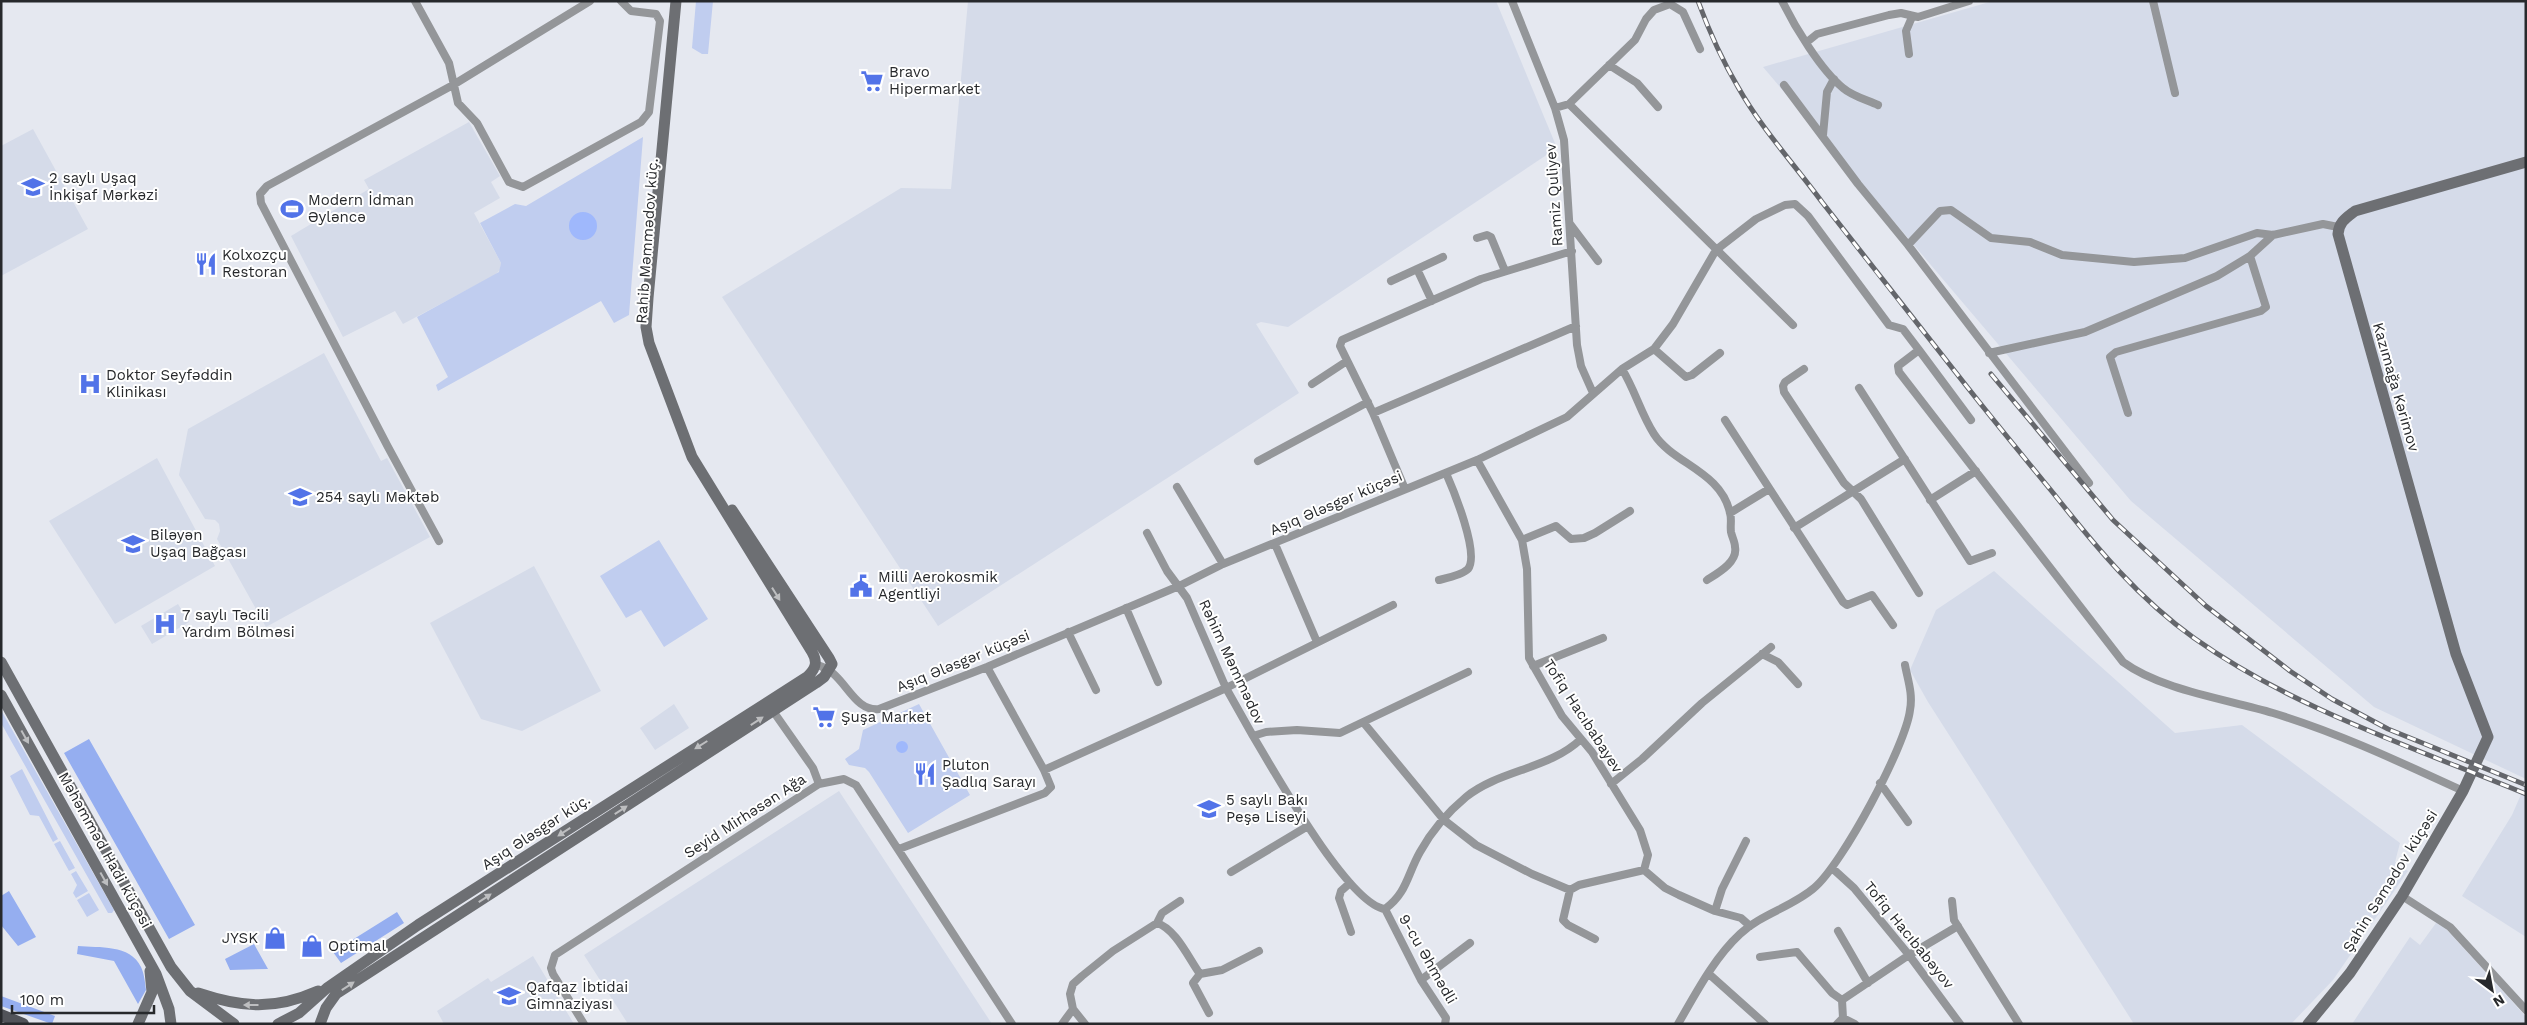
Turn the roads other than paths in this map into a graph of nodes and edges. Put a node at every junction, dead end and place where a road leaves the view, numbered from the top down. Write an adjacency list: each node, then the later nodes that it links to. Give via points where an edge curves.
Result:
1 (415, 1): 18 (street, via 449,63)
2 (590, 1): 18 (street)
3 (621, 1): 12 (street, via 631,11 659,16)
4 (676, 1): 11 (main road)
5 (684, 1): 42 (main road, Rahib Məmmədov küç.)
6 (1512, 1): 24 (street, Ramiz Quliyev)
7 (1782, 1): 13 (street, via 1795,28)
8 (1969, 1): 10 (street)
9 (2153, 1): 20 (street)
10 (1912, 17): 13 (street, via 1901,13 1889,14 1818,34); 15 (street, via 1906,31)
11 (672, 38): 12 (street); 42 (main road)
12 (658, 40): 18 (street, via 650,112 646,118 528,186 518,187 509,182 477,123 458,103)
13 (1807, 42): 17 (street)
14 (1700, 49): 16 (street, via 1683,12 1670,4 1654,10 1635,40)
15 (1909, 54)
16 (1609, 64): 21 (street); 23 (street, via 1637,84)
17 (1834, 80): 22 (street, via 1843,89); 25 (street, via 1827,92)
18 (453, 85): 76 (street, via 267,186 260,198)
19 (1784, 85): 25 (street)
20 (2175, 93)
21 (1568, 104): 24 (street); 32 (street)
22 (1878, 105)
23 (1658, 107)
24 (1555, 108): 27 (street, Ramiz Quliyev, via 1567,160)
25 (1823, 135): 31 (street)
26 (2526, 162): 28 (main road, via 2356,211 2342,220)
27 (1570, 224): 33 (street, Ramiz Quliyev); 36 (street)
28 (2338, 227): 29 (street, via 2323,224); 108 (main road, Kazımağa Kərimov, via 2456,654 2486,729)
29 (2273, 235): 31 (street, via 2257,234 2184,258 2134,262 2062,255 2030,242 1991,238 1951,210 1940,211); 34 (street)
30 (1477, 238): 38 (street, via 1491,237)
31 (1908, 245): 46 (street)
32 (1716, 250): 41 (street); 44 (street, Aşıq Ələsgər küçəsi, via 1673,324); 45 (street, Aşıq Ələsgər küçəsi, via 1756,219 1785,205 1795,204 1808,216 1889,325 1903,329)
33 (1572, 251): 38 (street); 43 (street, Ramiz Quliyev)
34 (2250, 256): 46 (street, via 2218,276 2085,332); 56 (street, via 2266,307 2261,311 2116,352 2110,357)
35 (1442, 257): 37 (street)
36 (1598, 261)
37 (1417, 270): 39 (street); 40 (street)
38 (1505, 271): 40 (street)
39 (1390, 281)
40 (1432, 301): 48 (street, via 1342,340 1340,346)
41 (1793, 325)
42 (650, 326): 62 (main road, Rahib Məmmədov küç.)
43 (1576, 326): 53 (street, Ramiz Quliyev, via 1581,366); 55 (street)
44 (1654, 349): 47 (street, via 1686,377); 49 (street, Aşıq Ələsgər küçəsi)
45 (1919, 350): 58 (street); 63 (street, via 1898,366 1898,372)
46 (1990, 352): 65 (street)
47 (1720, 353)
48 (1347, 361): 51 (street); 54 (street)
49 (1622, 369): 53 (street, Aşıq Ələsgər küçəsi); 72 (street, via 1654,435 1712,482 1722,493)
50 (1804, 369): 69 (street, via 1786,382 1784,392)
51 (1312, 384)
52 (1859, 388): 59 (street)
53 (1593, 393): 60 (street, Aşıq Ələsgər küçəsi, via 1568,417)
54 (1368, 402): 55 (street); 61 (street)
55 (1373, 413): 67 (street)
56 (2128, 413)
57 (1725, 420): 68 (street)
58 (1971, 420)
59 (1905, 459): 69 (street); 70 (street)
60 (1477, 460): 64 (street, Aşıq Ələsgər küçəsi); 75 (street, Tofiq Hacıbabayev)
61 (1258, 461)
62 (700, 464): 95 (main road, one-way to 95, via 812,652); 97 (main road, Rahib Məmmədov küç., via 826,652 832,664)
63 (1976, 471): 70 (street); 113 (street, via 2122,662 2137,673 2338,734)
64 (1446, 473): 67 (street, Aşıq Ələsgər küçəsi); 80 (street, via 1464,515 1471,559 1465,572)
65 (2089, 483)
66 (1177, 487): 79 (street)
67 (1405, 489): 77 (street, Aşıq Ələsgər küçəsi)
68 (1769, 489): 72 (street); 73 (street)
69 (1853, 492): 73 (street); 83 (street, via 1861,499)
70 (1930, 500): 78 (street, via 1970,561)
71 (1630, 511): 75 (street, via 1584,538 1571,539 1556,526)
72 (1730, 513): 81 (street, via 1736,549 1732,560)
73 (1794, 528): 86 (street, via 1843,602 1852,604 1872,595)
74 (1147, 533): 82 (street, Rəhim Məmmədov, via 1166,571)
75 (1522, 540): 94 (street, Tofiq Hacıbabayev, via 1527,569 1528,649)
76 (439, 541)
77 (1274, 544): 79 (street, Aşıq Ələsgər küçəsi); 89 (street)
78 (1992, 553)
79 (1224, 564): 82 (street, Aşıq Ələsgər küçəsi)
80 (1439, 580)
81 (1707, 580)
82 (1179, 586): 85 (street, Aşıq Ələsgər küçəsi); 101 (street, Rəhim Məmmədov, via 1191,606)
83 (1919, 593)
84 (1393, 605): 89 (street)
85 (1126, 608): 87 (street, Aşıq Ələsgər küçəsi); 99 (street)
86 (1893, 625)
87 (1068, 632): 96 (street, Aşıq Ələsgər küçəsi); 102 (street)
88 (1603, 638): 94 (street)
89 (1317, 642): 101 (street)
90 (1771, 647): 91 (street)
91 (1762, 654): 100 (street, via 1778,662); 112 (street)
92 (1, 662): 114 (main road, Məhəmməd Hadi küçəsi)
93 (1905, 665): 110 (street, via 1912,695 1910,712 1905,731)
94 (1533, 666): 107 (street, Tofiq Hacıbabayev, via 1562,716)
95 (815, 667): 97 (street); 104 (main road, Aşıq Ələsgər küç.)
96 (987, 667): 97 (street, Aşıq Ələsgər küçəsi, via 889,706 873,709 860,703); 109 (street)
97 (830, 669): 104 (main road, Aşıq Ələsgər küç., via 821,680)
98 (1468, 672): 105 (street, Rəhim Məmmədov)
99 (1158, 682)
100 (1798, 684)
101 (1226, 688): 106 (street, Rəhim Məmmədov); 109 (street)
102 (1096, 690)
103 (1, 695): 117 (main road, Məhəmməd Hadi küçəsi, one-way to 117)
104 (770, 707): 111 (street, via 813,768); 146 (main road, Aşıq Ələsgər küç., one-way to 146, via 423,922); 159 (main road, Aşıq Ələsgər küç., one-way to 104, via 336,994)
105 (1364, 722): 106 (street, Rəhim Məmmədov, via 1340,734 1297,730); 115 (street)
106 (1253, 736): 118 (street)
107 (1581, 739): 112 (street, Tofiq Hacıbabayev); 115 (street, 9-cu Əhmədli, via 1563,753 1477,788)
108 (2486, 745): 113 (main road, Şahin Səmədov küçəsi)
109 (1044, 770): 120 (street, via 1051,787 1045,793)
110 (1880, 783): 116 (street); 121 (street)
111 (819, 784): 120 (street, Seyid Mirhəsən Ağa, via 844,779 856,785); 160 (street, Seyid Mirhəsən Ağa, via 555,955 551,968 553,974)
112 (1611, 784): 122 (street, Tofiq Hacıbabayev, via 1644,840 1648,855)
113 (2462, 791): 126 (main road, Şahin Səmədov küçəsi)
114 (87, 818): 117 (main road); 147 (main road, Məhəmməd Hadi küçəsi, via 171,967)
115 (1444, 820): 125 (street, via 1476,845); 129 (street, 9-cu Əhmədli, via 1428,837 1402,894)
116 (1908, 822)
117 (74, 825): 141 (main road, Məhəmməd Hadi küçəsi, one-way to 141)
118 (1308, 826): 123 (street); 124 (street)
119 (1746, 841): 130 (street, via 1722,889)
120 (899, 848): 161 (street, Seyid Mirhəsən Ağa)
121 (1832, 868): 132 (street, via 1813,889); 139 (street, Tofiq Hacıbabəyov, via 1854,888)
122 (1644, 870): 125 (street); 130 (street, via 1665,888)
123 (1231, 872)
124 (1350, 883): 129 (street, via 1376,908); 134 (street, via 1341,891 1339,898)
125 (1570, 890): 136 (street, via 1563,920)
126 (2402, 896): 150 (street, via 2450,927); 170 (main road, Şahin Səmədov küçəsi, via 2350,973)
127 (1180, 901): 131 (street, via 1162,913)
128 (1952, 901): 133 (street, via 1951,911)
129 (1384, 909): 144 (street, 9-cu Əhmədli)
130 (1715, 911): 132 (street, via 1742,918)
131 (1157, 923): 142 (street, via 1171,933); 149 (street, via 1113,951 1077,980 1070,994)
132 (1750, 926): 143 (street, via 1726,950)
133 (1958, 926): 139 (street); 169 (street)
134 (1351, 932)
135 (1838, 932): 145 (street)
136 (1595, 939)
137 (1470, 943): 144 (street)
138 (1260, 951): 142 (street, via 1222,970)
139 (1909, 955): 145 (street); 168 (street, Tofiq Hacıbabəyov)
140 (1760, 957): 148 (street, via 1797,952 1832,993)
141 (148, 960): 155 (main road, via 152,992); 156 (main road, Məhəmməd Hadi küçəsi, via 164,993)
142 (1200, 974): 151 (street, via 1193,983)
143 (1709, 974): 165 (street); 166 (street)
144 (1421, 980): 164 (street, 9-cu Əhmədli, via 1442,1010)
145 (1868, 983): 148 (street)
146 (327, 988): 147 (main road, one-way to 147, via 299,1000 274,1005 241,1005); 158 (main road, Aşıq Ələsgər küç., via 299,1013)
147 (190, 991): 157 (main road, Məhəmməd Hadi küçəsi)
148 (1842, 1000): 153 (street)
149 (1073, 1009): 162 (street); 163 (street)
150 (2526, 1010)
151 (1209, 1013)
152 (1, 1016): 154 (main road)
153 (1840, 1021): 167 (street)
154 (23, 1024)
155 (138, 1024)
156 (171, 1024)
157 (234, 1024)
158 (278, 1024)
159 (320, 1024)
160 (584, 1024)
161 (1012, 1024)
162 (1062, 1024)
163 (1085, 1024)
164 (1445, 1024)
165 (1678, 1024)
166 (1765, 1024)
167 (1855, 1024)
168 (1960, 1024)
169 (2019, 1024)
170 (2308, 1024)

